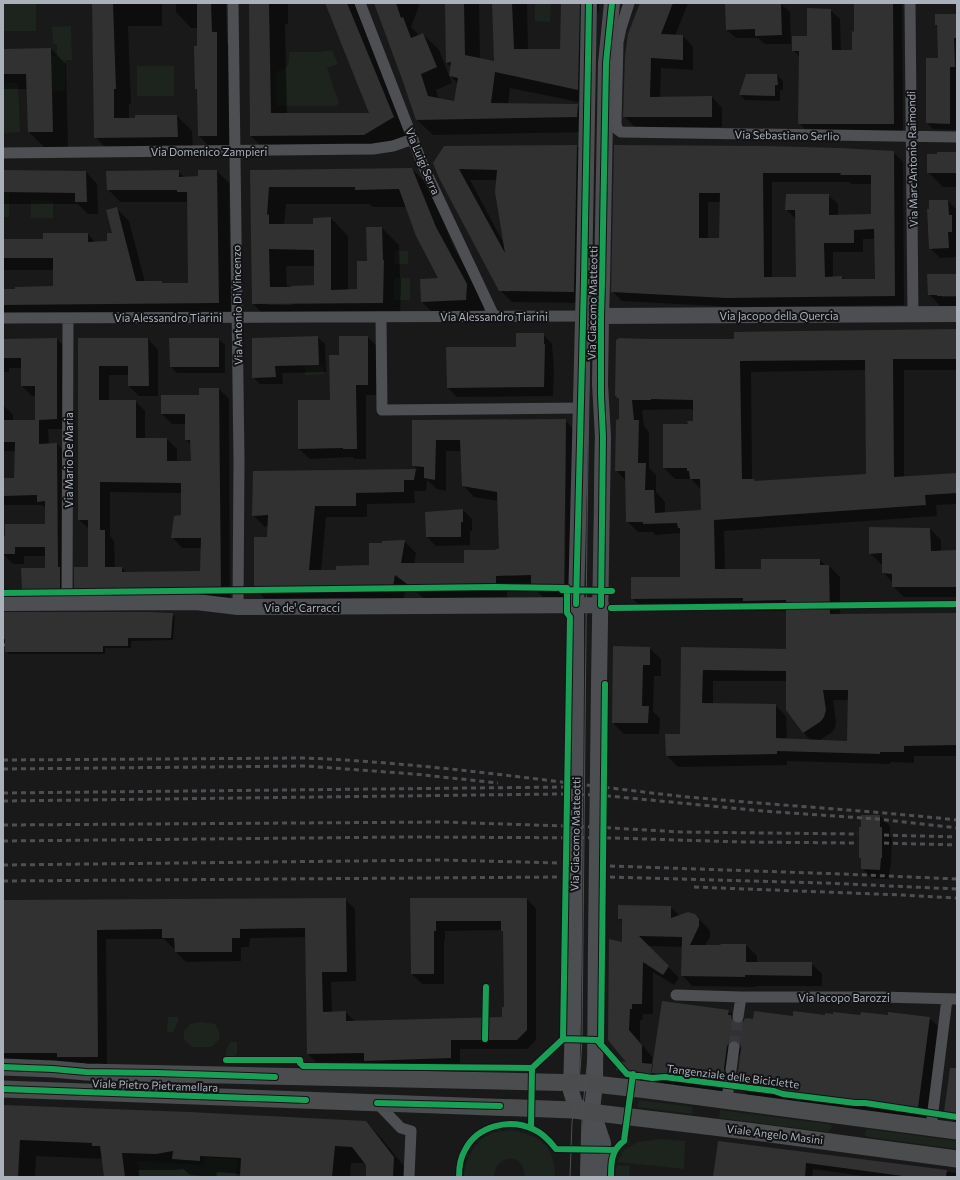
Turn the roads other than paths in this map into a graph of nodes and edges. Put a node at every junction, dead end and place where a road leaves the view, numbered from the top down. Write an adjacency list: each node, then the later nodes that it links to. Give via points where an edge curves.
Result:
1 (234, 3): 10 (street, Via Antonio Di Vincenzo)
2 (360, 3): 9 (street, Via Luigi Serra)
3 (589, 3): 15 (main road, Via Giacomo Matteotti)
4 (612, 3): 16 (main road, Via Giacomo Matteotti, via 606,56)
5 (629, 3): 7 (street, Via Sebastiano Serlio, via 621,28 616,58 616,123 618,130 622,132)
6 (910, 3): 7 (street, Via Marc'Antonio Raimondi)
7 (912, 137): 8 (street, Via Sebastiano Serlio); 12 (street, Via Marc'Antonio Raimondi)
8 (957, 137)
9 (413, 139): 10 (street, Via Domenico Zampieri, via 373,149); 14 (street, Via Luigi Serra)
10 (236, 151): 11 (street, Via Domenico Zampieri); 17 (street, Via Antonio Di Vincenzo)
11 (3, 153)
12 (913, 314): 13 (main road, Via Jacopo della Quercia); 16 (main road, Via Jacopo della Quercia)
13 (957, 314)
14 (494, 316): 15 (street, Via Alessandro Tiarini); 18 (street, Via Alessandro Tiarini)
15 (583, 316): 16 (street, Via Alessandro Tiarini); 21 (main road, Via Giacomo Matteotti)
16 (600, 316): 25 (main road, Via Giacomo Matteotti, via 603,437)
17 (237, 317): 18 (street, Via Alessandro Tiarini); 20 (street, Via Alessandro Tiarini); 26 (street, Via Antonio Di Vincenzo)
18 (381, 317): 21 (street, via 382,410)
19 (3, 318): 20 (street, Via Alessandro Tiarini)
20 (68, 318): 23 (street, Via Mario De Maria)
21 (581, 408): 24 (main road, Via Giacomo Matteotti)
22 (3, 603): 23 (main road, Via de' Carracci)
23 (67, 603): 26 (main road, Via de' Carracci, via 196,602)
24 (576, 604): 25 (main road, Via de' Carracci); 26 (main road, Via de' Carracci); 36 (main road, Via Giacomo Matteotti, bridge)
25 (600, 605): 38 (main road, Via Giacomo Matteotti, bridge)
26 (238, 607)
27 (676, 995): 28 (street, Via Iacopo Barozzi)
28 (741, 997): 29 (street, Via Iacopo Barozzi); 30 (street)
29 (952, 999): 44 (street, Via Iacopo Barozzi)
30 (738, 1016)
31 (734, 1047): 33 (street)
32 (3, 1068): 34 (main road, Viale Pietro Pietramellara)
33 (730, 1070)
34 (86, 1072): 35 (main road, Viale Pietro Pietramellara, via 54,1076); 36 (main road, Viale Pietro Pietramellara)
35 (3, 1074)
36 (571, 1083): 38 (main road, Viale Pietro Pietramellara); 42 (main road, Via Giacomo Matteotti, via 573,1101 577,1107)
37 (729, 1083): 40 (street)
38 (595, 1084): 40 (main road); 42 (main road, Via Giacomo Matteotti)
39 (3, 1090): 41 (main road, Viale Pietro Pietramellara)
40 (727, 1100): 43 (main road)
41 (377, 1103): 42 (main road, Viale Pietro Pietramellara); 48 (street, via 401,1128 411,1131)
42 (588, 1111): 46 (main road, Viale Angelo Masini); 49 (main road); 50 (main road, via 603,1143)
43 (851, 1116): 44 (main road); 46 (main road)
44 (931, 1127): 45 (main road)
45 (957, 1131)
46 (848, 1144): 47 (main road, Viale Angelo Masini)
47 (957, 1159)
48 (409, 1177)
49 (588, 1177)
50 (603, 1177)

